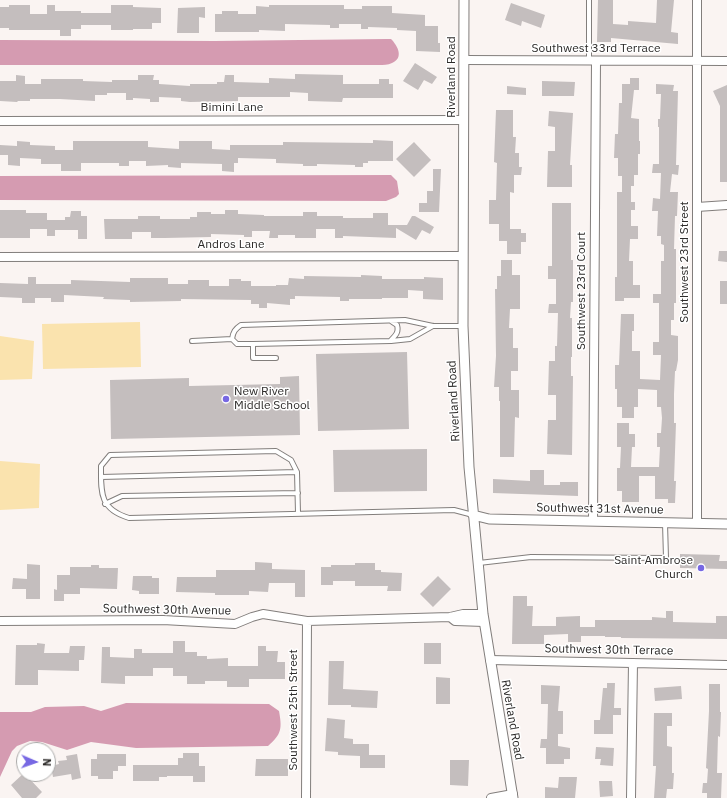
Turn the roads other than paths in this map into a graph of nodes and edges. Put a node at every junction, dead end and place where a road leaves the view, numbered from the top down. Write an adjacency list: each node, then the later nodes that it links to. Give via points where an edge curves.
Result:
1 (464, 0): 4 (street, Riverland Road)
2 (589, 0): 5 (lane)
3 (697, 0): 6 (street, Southwest 23rd Street)
4 (464, 60): 5 (street, Southwest 33rd Terrace); 8 (street, Riverland Road)
5 (592, 61): 6 (street, Southwest 33rd Terrace); 28 (street, Southwest 23rd Court)
6 (698, 61): 7 (street, Southwest 33rd Terrace); 11 (street, Southwest 23rd Street)
7 (727, 61)
8 (464, 120): 9 (street, Bimini Lane); 12 (street, Riverland Road)
9 (0, 121)
10 (727, 205): 11 (street)
11 (697, 207): 30 (street, Southwest 23rd Street)
12 (463, 256): 13 (street, Andros Lane); 16 (street, Riverland Road)
13 (0, 257)
14 (390, 321): 15 (lane, via 405,320); 17 (lane, via 241,325 232,333); 19 (lane, via 397,325 398,330)
15 (433, 326): 16 (lane); 19 (lane, via 410,339)
16 (463, 326): 27 (street, Riverland Road)
17 (232, 339): 18 (lane); 20 (lane, via 237,344)
18 (192, 341)
19 (391, 341): 20 (lane)
20 (253, 344): 21 (lane, via 253,358)
21 (276, 358)
22 (297, 472): 23 (lane); 23 (lane, via 291,460 276,451 110,455 101,466); 24 (lane)
23 (101, 477): 25 (lane, via 101,495)
24 (298, 493): 25 (lane, via 122,496); 26 (lane)
25 (106, 504): 26 (lane, via 110,509 128,518)
26 (298, 513): 27 (lane, via 454,510)
27 (473, 515): 28 (street, Southwest 31st Avenue, via 489,519); 32 (street, Riverland Road)
28 (593, 521): 29 (street, Southwest 31st Avenue)
29 (665, 523): 30 (street, Southwest 31st Avenue); 32 (lane, via 666,558 531,557)
30 (697, 524): 31 (street, Southwest 31st Avenue)
31 (727, 524)
32 (478, 563): 33 (street, Riverland Road)
33 (484, 618): 35 (street, Southwest 30th Avenue, via 455,621 450,617); 36 (street, Riverland Road)
34 (0, 621): 35 (street, Southwest 30th Avenue, via 163,620 235,624 263,614)
35 (307, 621): 40 (street, Southwest 25th Street)
36 (490, 660): 37 (street, Southwest 30th Terrace); 39 (street, Riverland Road)
37 (633, 663): 38 (street, Southwest 30th Terrace); 42 (street)
38 (727, 665)
39 (513, 796): 41 (street)
40 (306, 798)
41 (491, 798)
42 (631, 798)

